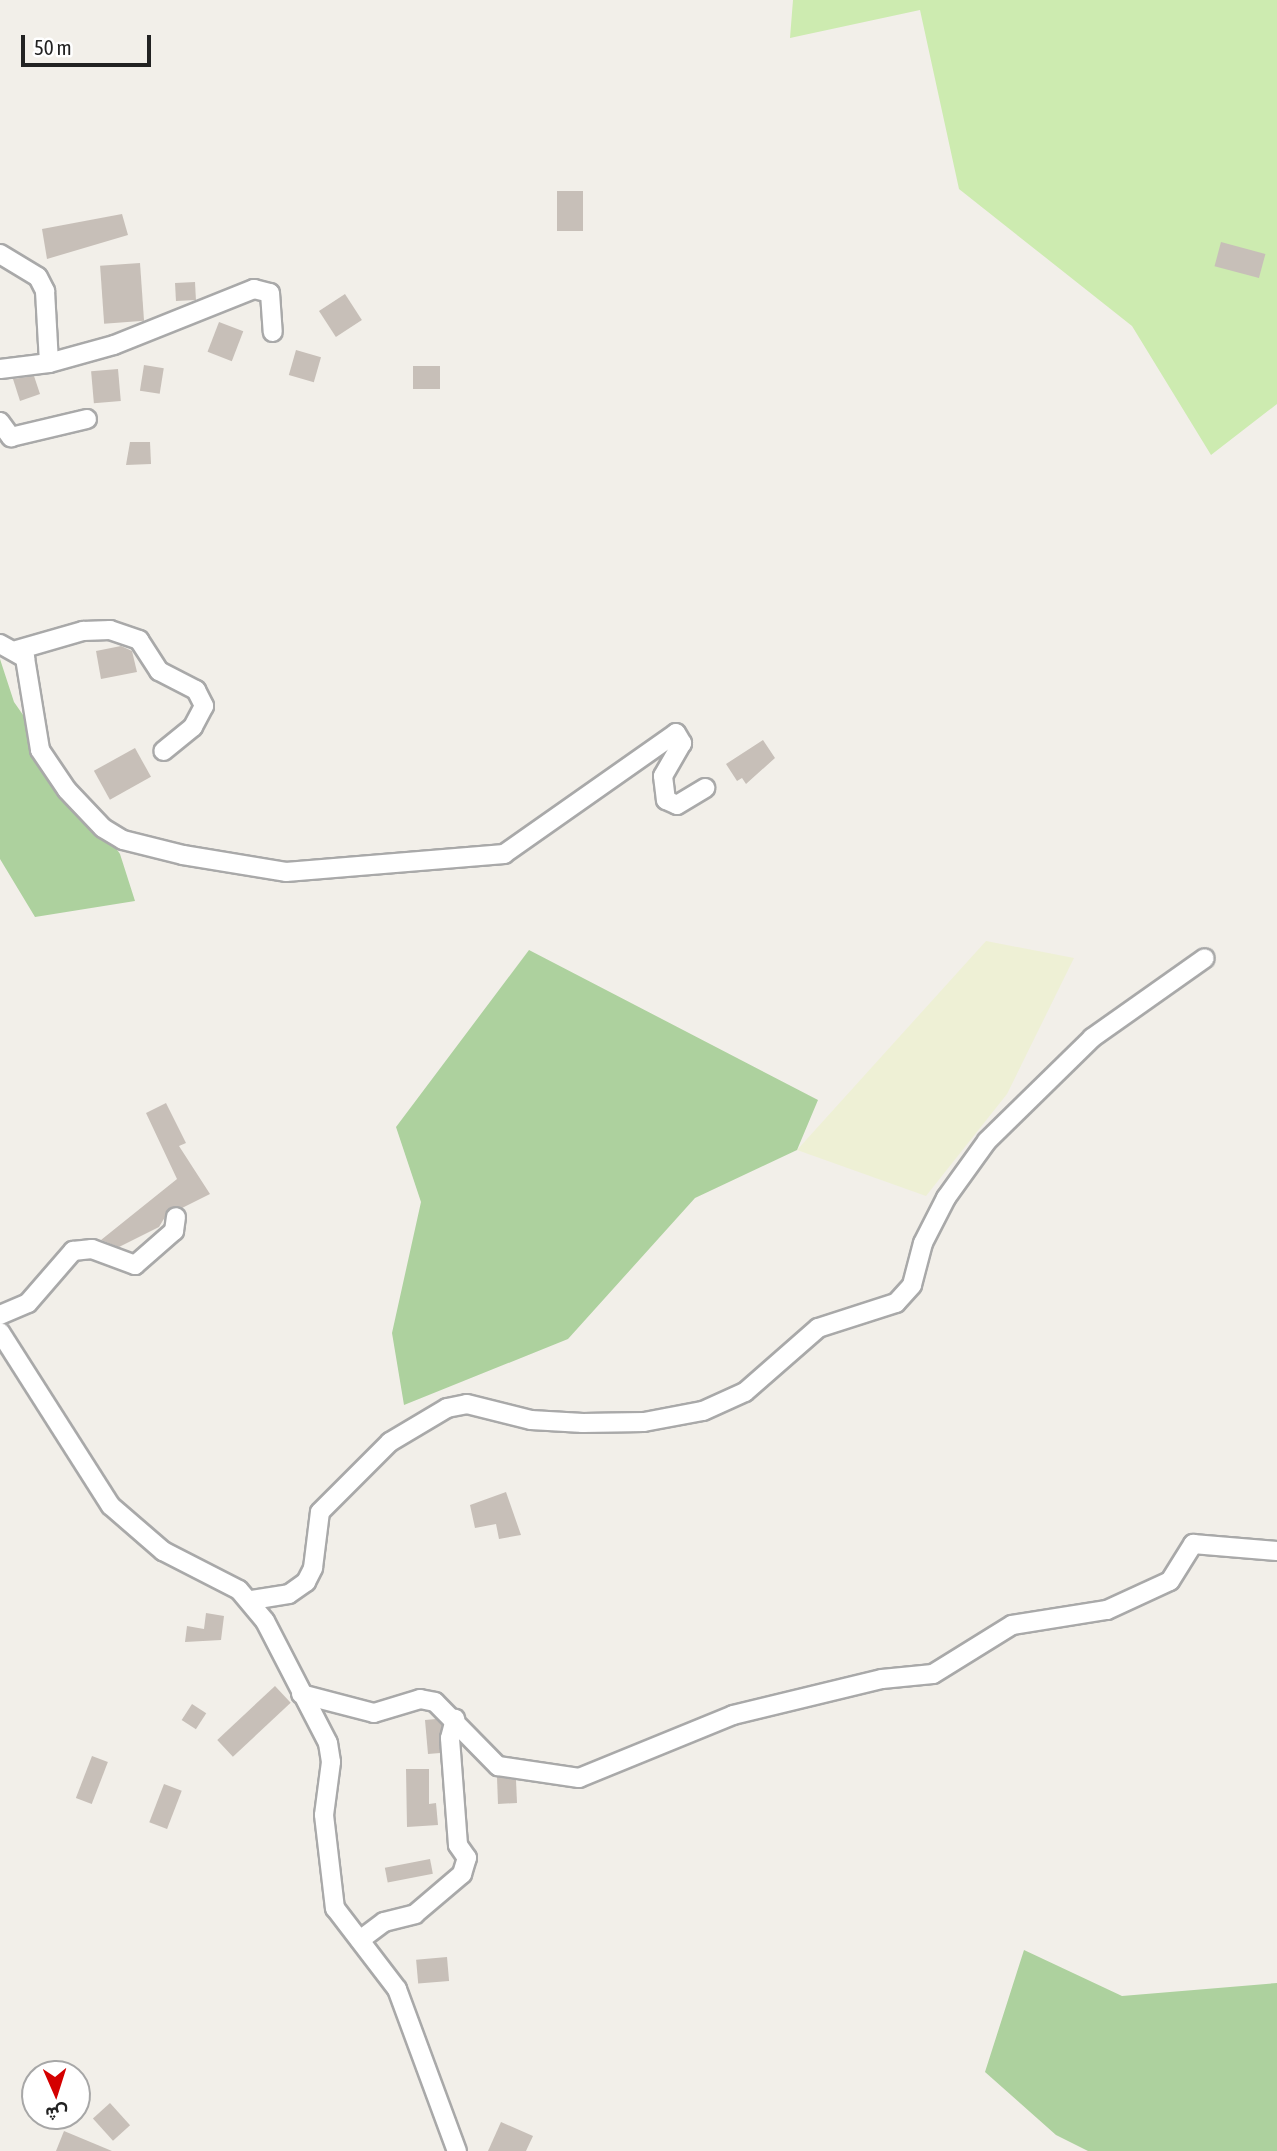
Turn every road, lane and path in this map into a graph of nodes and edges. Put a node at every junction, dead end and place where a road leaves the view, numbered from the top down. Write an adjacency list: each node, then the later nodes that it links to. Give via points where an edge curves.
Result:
1 (0, 254): 3 (street, via 38,276 46,291)
2 (273, 332): 3 (street, via 270,293 254,289 114,345)
3 (50, 363): 4 (street)
4 (0, 369)
5 (87, 419): 6 (street, via 11,437)
6 (0, 422)
7 (0, 644): 8 (street)
8 (17, 650): 9 (street, via 82,631 110,631 139,640 159,671 196,690 204,706 193,727); 10 (street, via 25,658 40,750 53,772 103,828 123,840 183,855 286,872 504,854 676,733 682,743 663,776 666,800 677,805)
9 (163, 751)
10 (705, 789)
11 (1205, 958): 16 (street, via 1092,1038 987,1141 946,1198 923,1242 912,1285 896,1303 818,1328 745,1392 703,1411 644,1422 583,1423 531,1420 467,1404 447,1408 390,1442 320,1512 313,1568 306,1582 289,1594)
12 (176, 1217): 13 (street, via 174,1231 135,1265 92,1249 73,1251 28,1303)
13 (0, 1315)
14 (0, 1332): 16 (street, via 111,1506 163,1551)
15 (1277, 1550): 18 (street, via 1194,1544 1170,1581 1107,1610 1013,1625 933,1674 882,1679 733,1715 579,1779 498,1766)
16 (252, 1600): 17 (street)
17 (301, 1694): 18 (street, via 374,1713 428,1700); 19 (street, via 322,1728 331,1762 324,1815 335,1908)
18 (455, 1720): 19 (street, via 450,1738 458,1845 467,1858 462,1874 415,1914 384,1922)
19 (360, 1940): 20 (street, via 397,1989)
20 (457, 2151)

